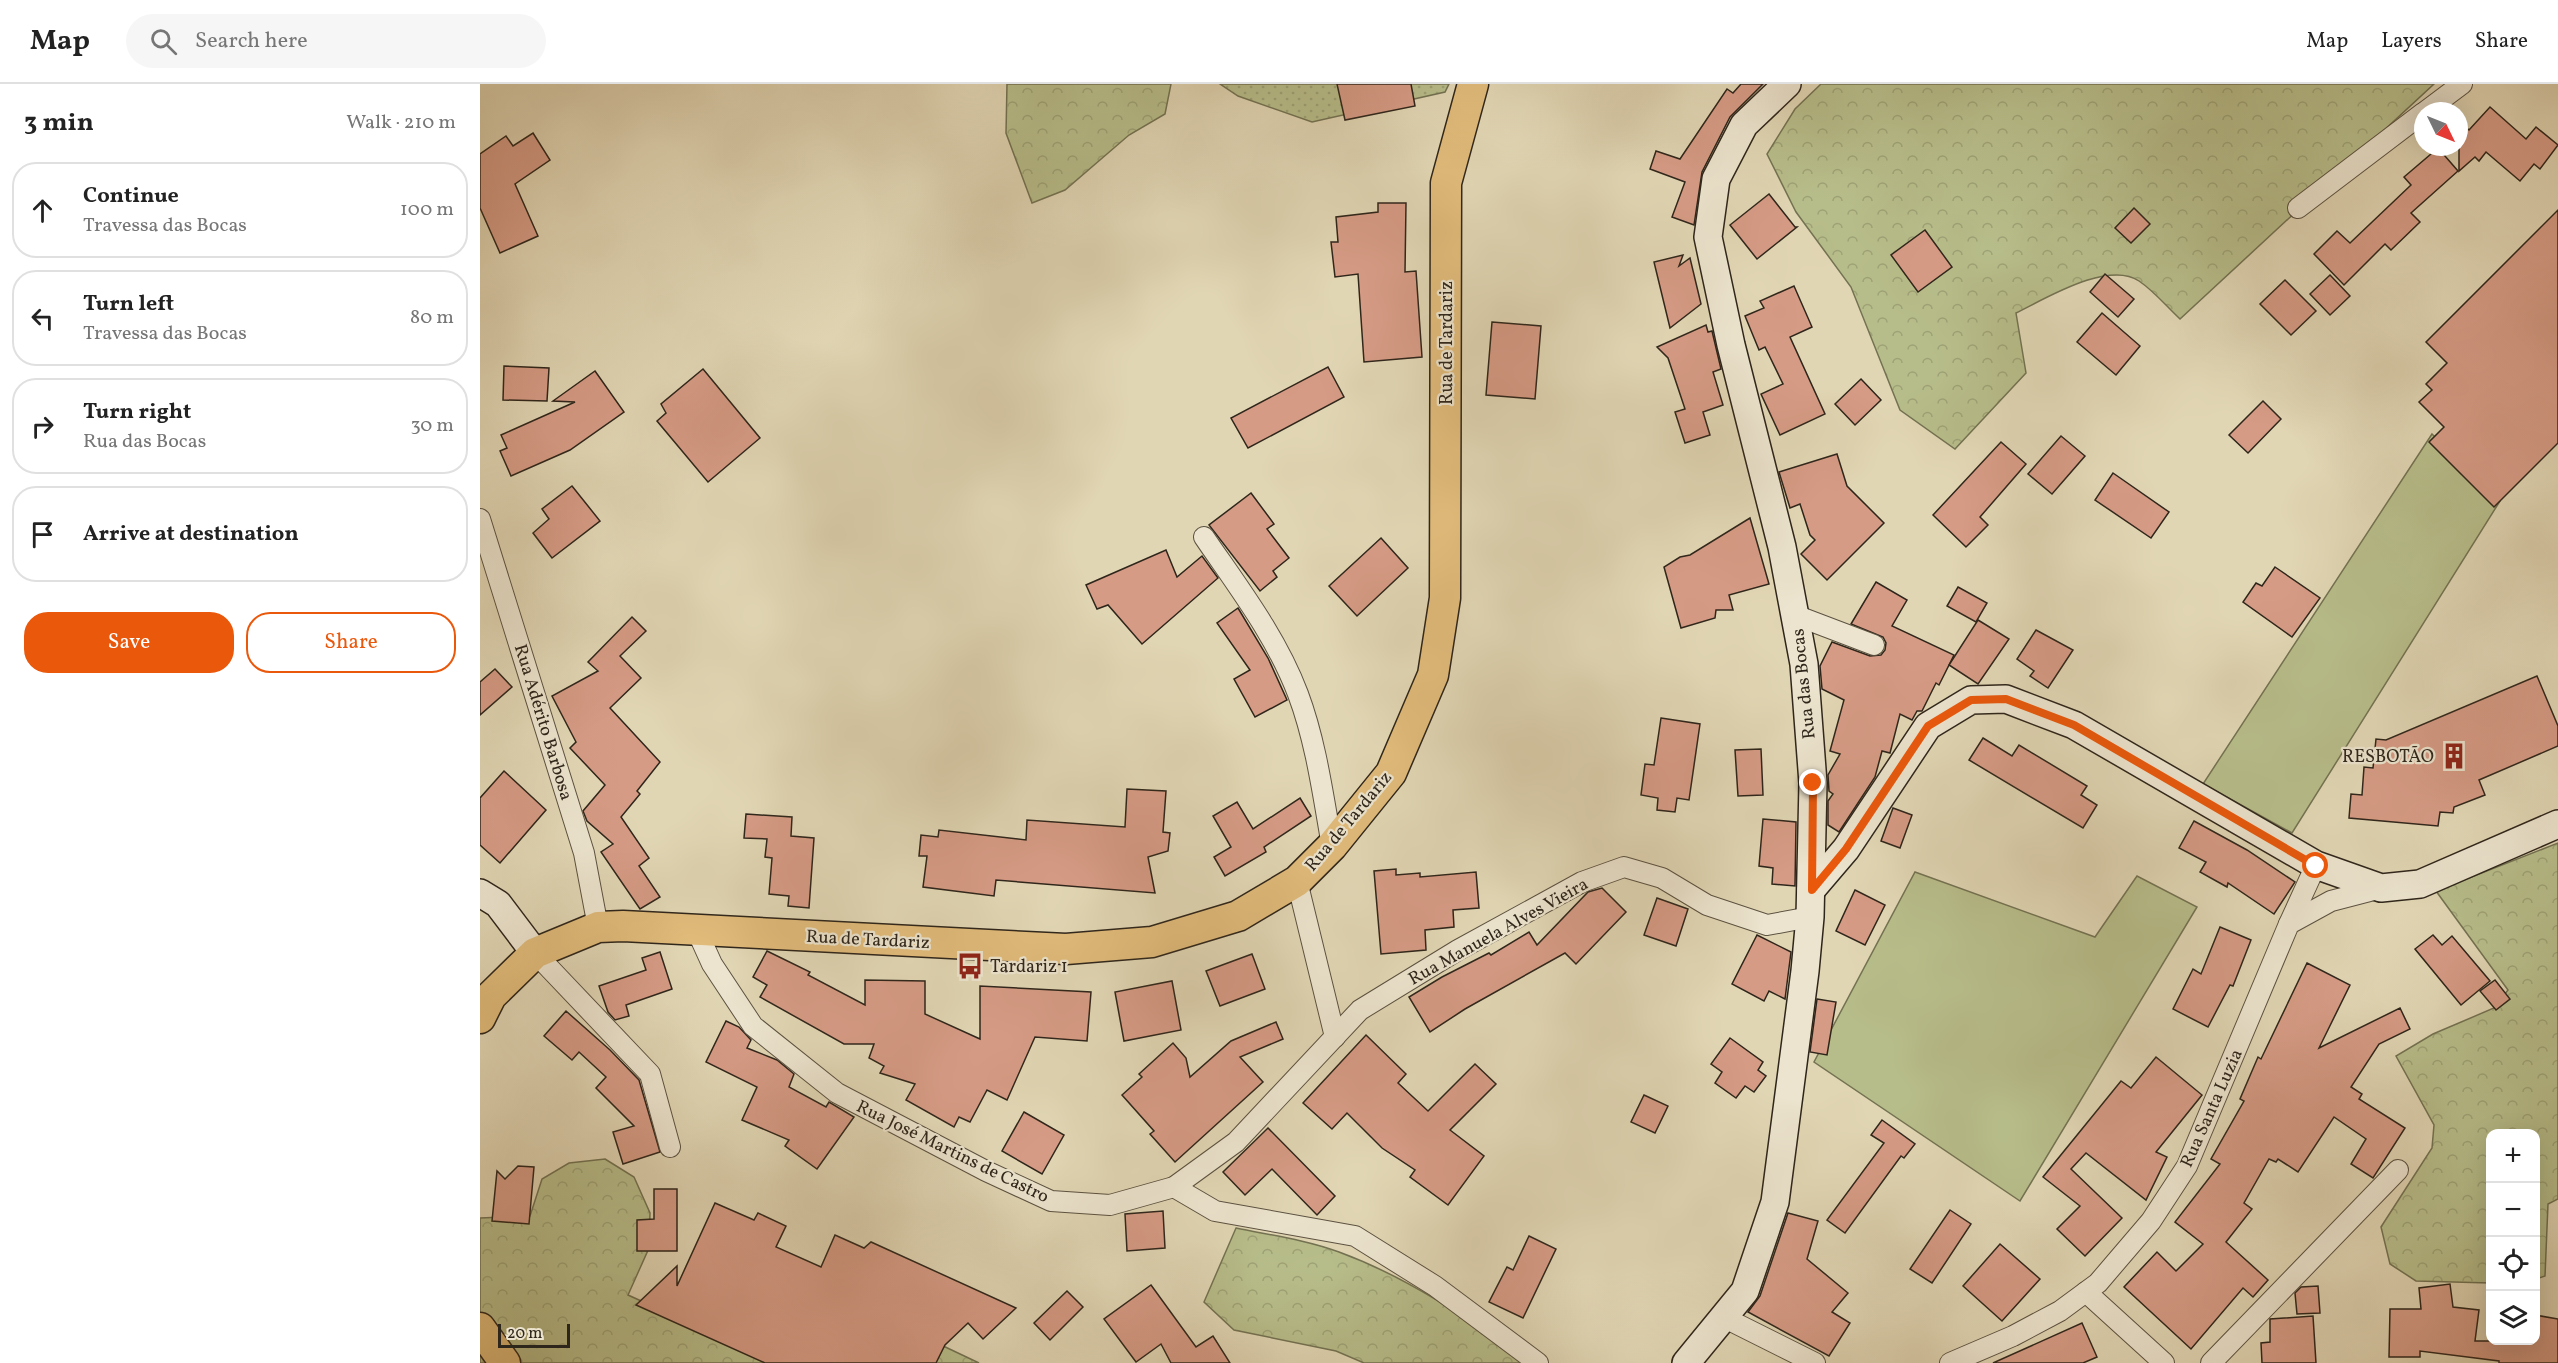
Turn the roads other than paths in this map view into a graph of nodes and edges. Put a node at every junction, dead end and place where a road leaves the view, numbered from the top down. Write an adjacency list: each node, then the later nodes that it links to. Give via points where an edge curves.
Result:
1 (1473, 84): 12 (main road, Rua de Tardariz, via 1446,183 1445,598 1433,675 1391,773)
2 (1787, 84): 9 (street, Rua das Bocas, via 1744,126 1716,179 1708,237)
3 (2462, 84): 4 (street)
4 (2438, 102)
5 (2414, 120): 6 (street)
6 (2298, 208)
7 (480, 519): 20 (street, Rua Adérito Barbosa, via 584,853)
8 (1204, 537): 12 (street, via 1269,633 1298,694 1316,757)
9 (1795, 615): 10 (street); 16 (street, Rua das Bocas, via 1804,664 1813,783)
10 (1874, 645)
11 (2558, 824): 15 (street, via 2420,884)
12 (1332, 846): 14 (main road, Rua de Tardariz)
13 (2316, 866): 15 (street); 16 (street, via 2074,725 2006,699 1971,700 1928,726 1846,849); 19 (street, Rua Santa Luzia)
14 (1297, 881): 21 (main road, Rua de Tardariz, via 1238,916 1152,942 1066,949); 24 (street)
15 (2381, 888): 19 (street, via 2331,901)
16 (1812, 890): 18 (street, Rua das Bocas)
17 (480, 893): 22 (street, via 498,904)
18 (1810, 917): 24 (street, Rua Manuela Alves Vieira, via 1767,925 1707,905 1662,878 1624,867 1582,882 1458,950 1360,1010); 29 (street, Rua das Bocas, via 1775,1202 1745,1291)
19 (2289, 924): 28 (street, Rua Santa Luzia, via 2187,1166 2151,1221)
20 (598, 927): 21 (main road, Rua de Tardariz); 22 (main road, Rua de Tardariz)
21 (697, 930): 27 (street, Rua José Martins de Castro, via 712,964 753,1026 837,1093 1051,1201 1110,1205)
22 (535, 953): 23 (main road, Rua de Tardariz, via 491,996); 25 (street, via 650,1074)
23 (480, 1018)
24 (1335, 1037): 27 (street, Rua José Martins de Castro, via 1236,1142)
25 (670, 1147)
26 (2397, 1170): 37 (street)
27 (1174, 1187): 32 (street, via 1215,1211 1355,1236 1435,1286)
28 (2086, 1292): 35 (street, Rua Santa Luzia, via 2013,1336); 36 (street)
29 (1723, 1317): 33 (street, Rua das Bocas); 34 (street)
30 (480, 1328): 31 (main road)
31 (505, 1363)
32 (1538, 1363)
33 (1686, 1363)
34 (1815, 1363)
35 (1950, 1363)
36 (2164, 1363)
37 (2211, 1363)

